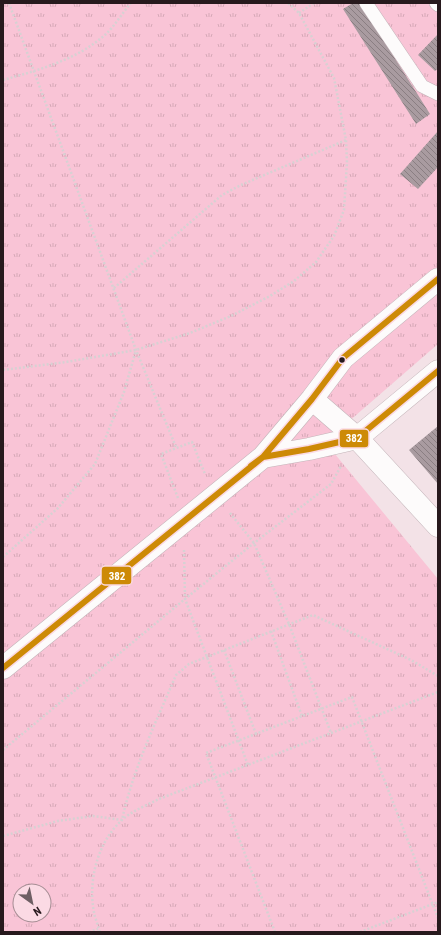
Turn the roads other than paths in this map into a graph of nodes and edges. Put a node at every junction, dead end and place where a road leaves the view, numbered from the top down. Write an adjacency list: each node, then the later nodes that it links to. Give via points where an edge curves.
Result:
1 (366, 3): 2 (lane, via 422,86)
2 (438, 94)
3 (438, 279): 5 (street, via 343,358)
4 (438, 371): 6 (street)
5 (312, 399): 6 (street); 7 (street)
6 (357, 438): 7 (street); 8 (street)
7 (263, 457): 9 (street)
8 (438, 526)
9 (3, 668)

